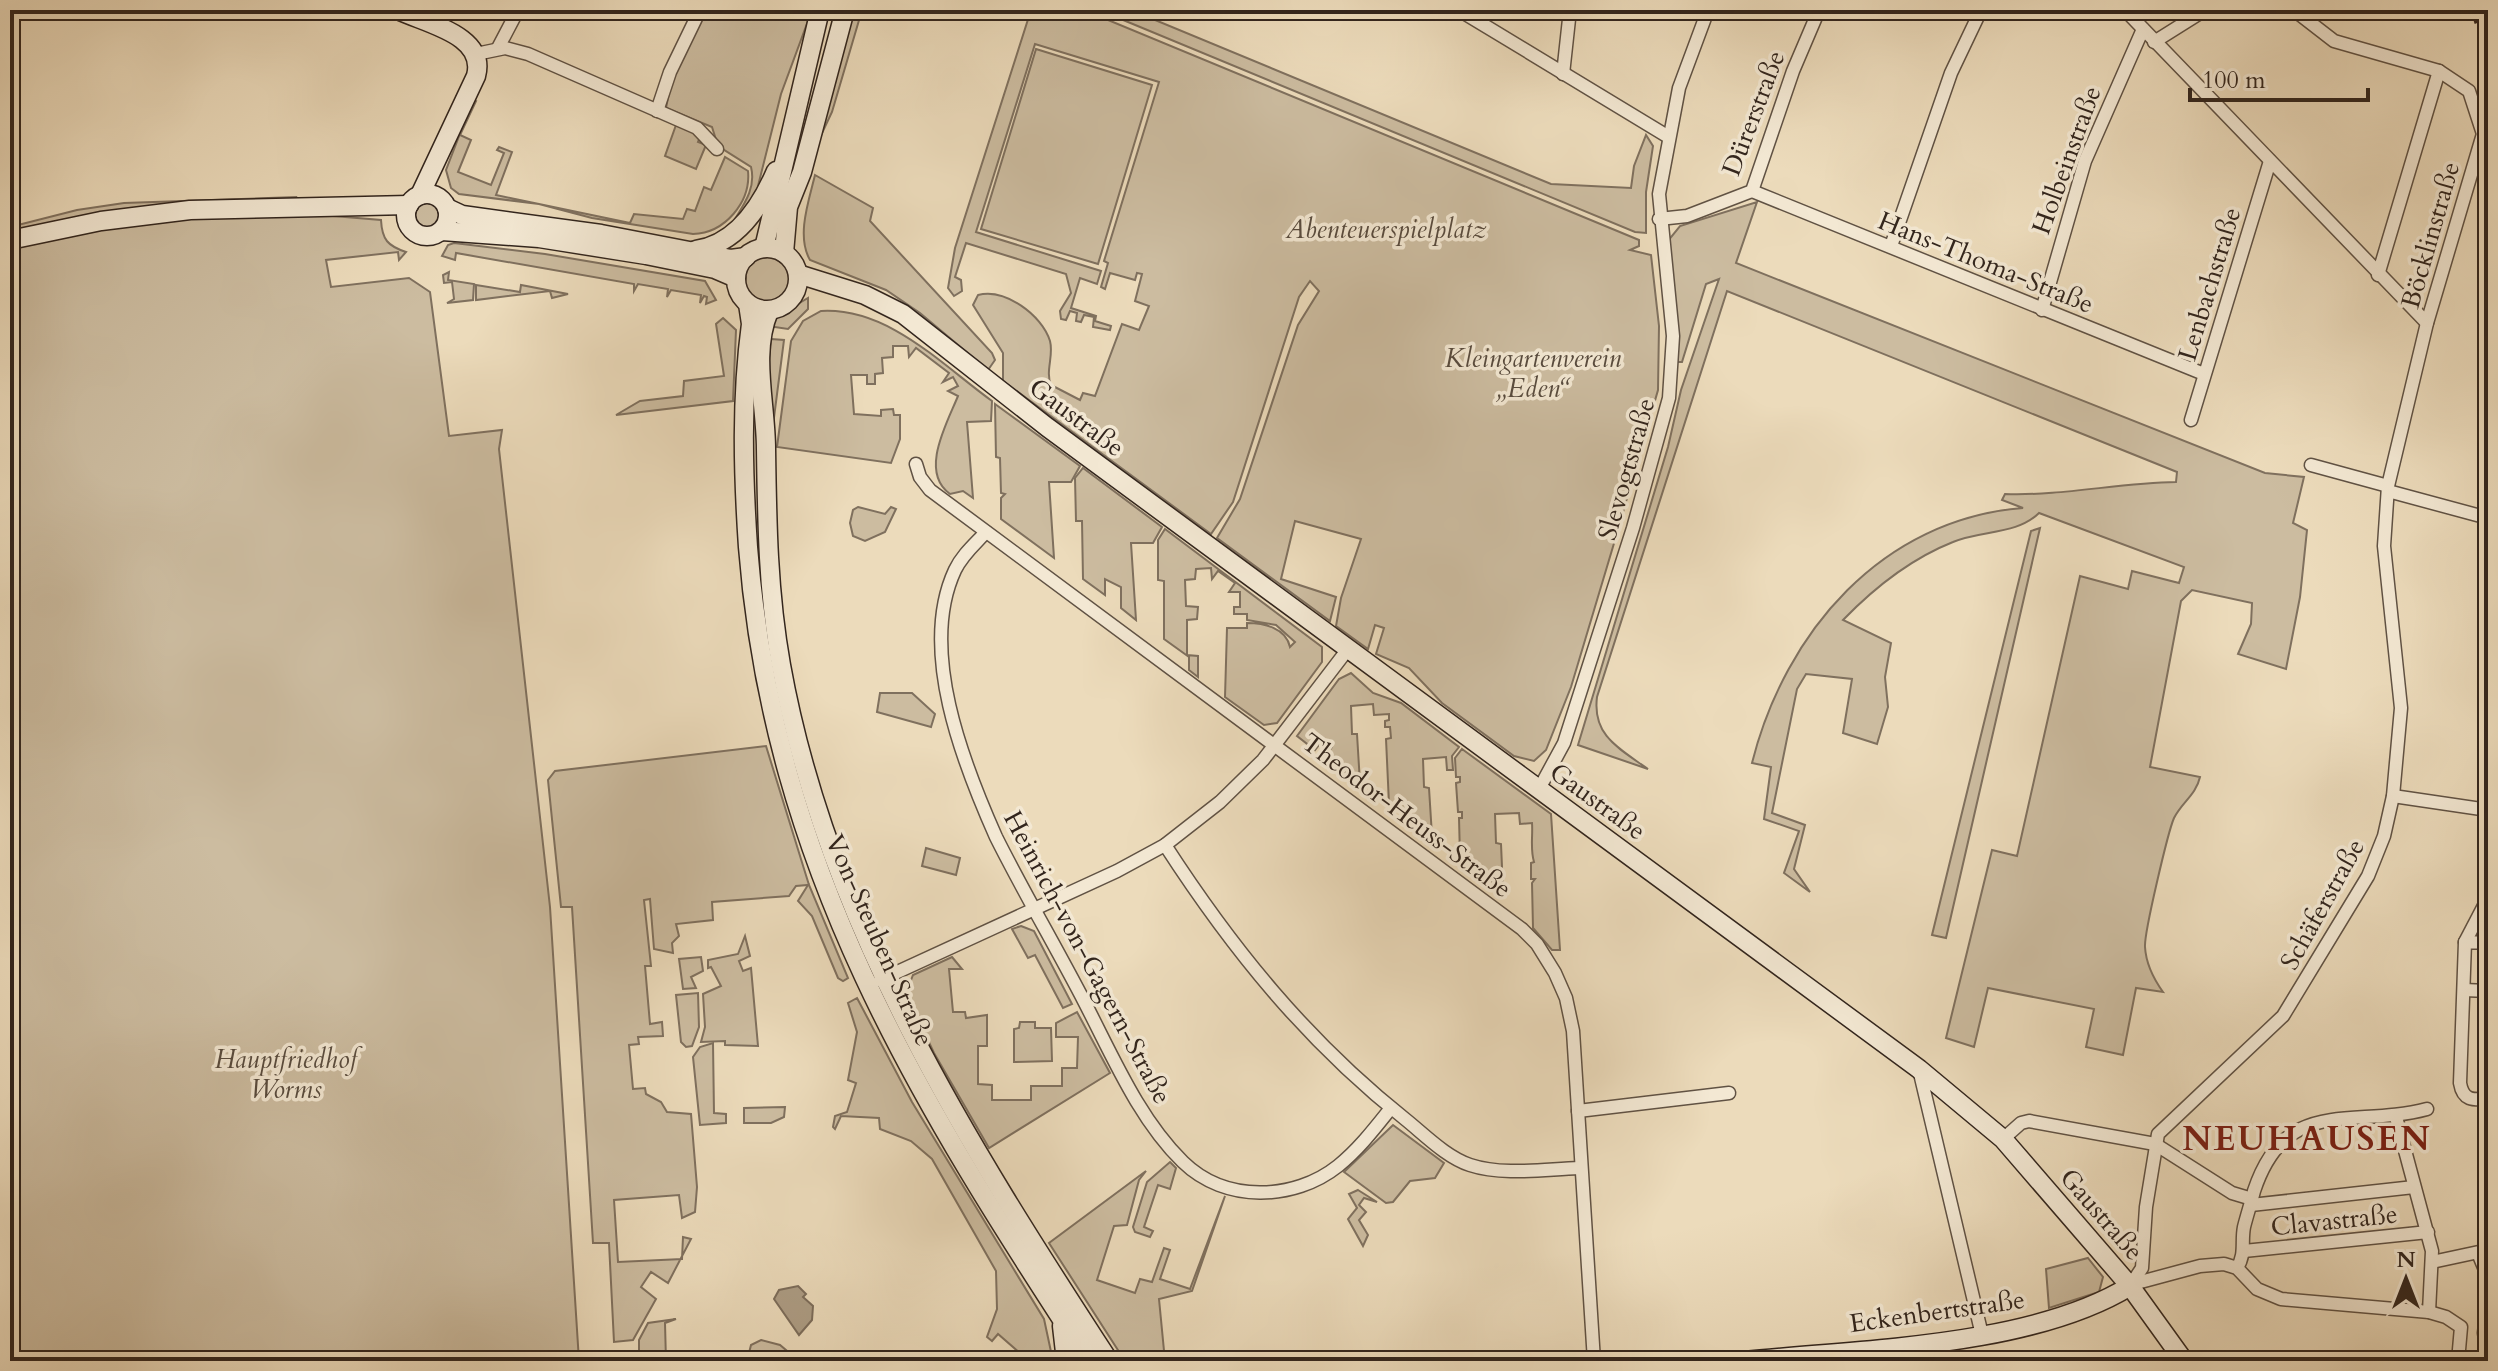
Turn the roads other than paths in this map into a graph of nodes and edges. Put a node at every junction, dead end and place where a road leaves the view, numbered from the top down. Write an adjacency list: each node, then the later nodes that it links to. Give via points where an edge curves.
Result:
1 (398, 10): 17 (street, via 469,43)
2 (518, 10): 16 (street)
3 (700, 10): 20 (street)
4 (820, 10): 22 (street)
5 (845, 10): 33 (street, via 788,207)
6 (1459, 10): 19 (street)
7 (1570, 10): 19 (street)
8 (1708, 10): 21 (street, Slevogtstraße)
9 (1819, 10): 25 (street, Dürerstraße)
10 (1981, 10): 30 (street, via 1951,73)
11 (2125, 10): 14 (street)
12 (2205, 10): 15 (street)
13 (2294, 10): 18 (street, Böcklinstraße, via 2334,41)
14 (2143, 29): 15 (street); 40 (street, Holbeinstraße, via 2085,161)
15 (2154, 42): 24 (street)
16 (498, 48): 17 (street); 20 (street, via 528,54)
17 (476, 54): 26 (street, via 476,76 441,144)
18 (2439, 71): 36 (street); 42 (street, Böcklinstraße, via 2469,91 2483,134)
19 (1563, 74): 21 (street)
20 (657, 111): 23 (street, via 697,128)
21 (1667, 136): 27 (street, Slevogtstraße)
22 (787, 142): 31 (street); 32 (street, via 771,182 738,231 720,244)
23 (717, 149)
24 (2270, 161): 36 (street); 44 (street, Lenbachstraße)
25 (1752, 191): 27 (street, Dürerstraße, via 1687,216); 30 (street, Hans-Thoma-Straße)
26 (424, 205): 28 (street, via 449,216); 28 (street, via 417,234); 29 (street, via 190,210); 32 (street)
27 (1659, 219): 53 (street, Slevogtstraße, via 1673,336 1669,398 1564,743)
28 (442, 231): 37 (street, via 555,240 715,269)
29 (10, 240)
30 (1891, 246): 40 (street, Hans-Thoma-Straße)
31 (764, 248): 33 (street); 34 (street)
32 (693, 250): 34 (street)
33 (784, 253): 35 (street)
34 (746, 257): 37 (street)
35 (798, 274): 38 (street); 43 (street, Gaustraße, via 894,307)
36 (2378, 275): 42 (street)
37 (736, 278): 39 (street, Von-Steuben-Straße)
38 (794, 295): 41 (street); 43 (street, Gaustraße, via 815,293 860,305)
39 (748, 304): 41 (street); 61 (street, Von-Steuben-Straße, via 744,467 763,672 805,836)
40 (2042, 310): 44 (street, Hans-Thoma-Straße)
41 (769, 311): 61 (street, Von-Steuben-Straße, via 761,366 765,530 781,668 807,778)
42 (2427, 323): 48 (street, Böcklinstraße)
43 (929, 338): 51 (street, Gaustraße)
44 (2204, 374): 45 (street, Lenbachstraße)
45 (2191, 420)
46 (916, 464): 50 (street, Theodor-Heuss-Straße, via 930,490)
47 (2311, 465): 48 (street)
48 (2388, 488): 49 (street); 54 (street, Schäferstraße, via 2384,546 2401,708)
49 (2488, 518)
50 (986, 532): 52 (street, Theodor-Heuss-Straße); 58 (street, Heinrich-von-Gagern-Straße, via 960,560 949,585 942,627 944,665 955,725 977,793)
51 (1348, 649): 52 (street); 53 (street, Gaustraße)
52 (1276, 745): 56 (street, via 1220,802); 69 (street, Theodor-Heuss-Straße, via 1537,944 1570,1012)
53 (1539, 789): 64 (street, Gaustraße)
54 (2393, 796): 55 (street); 72 (street, Schäferstraße, via 2368,876 2283,1016 2163,1129)
55 (2488, 810)
56 (1165, 845): 58 (street); 67 (street, via 1230,942 1284,1007)
57 (2488, 898): 59 (street)
58 (1033, 908): 61 (street); 67 (street, Heinrich-von-Gagern-Straße, via 1145,1114 1176,1155 1203,1177 1241,1192 1296,1188 1338,1167)
59 (2465, 942): 60 (street); 62 (street)
60 (2488, 943)
61 (875, 982): 84 (street, Von-Steuben-Straße, via 942,1127); 90 (street, Von-Steuben-Straße)
62 (2464, 990): 63 (street); 66 (street, via 2460,1083 2471,1100)
63 (2488, 991)
64 (1919, 1069): 71 (street, Gaustraße); 86 (street)
65 (1729, 1093): 69 (street)
66 (2488, 1099)
67 (1391, 1108): 73 (street, via 1453,1157 1473,1166)
68 (2427, 1109): 70 (street)
69 (1578, 1111): 73 (street, Theodor-Heuss-Straße)
70 (2396, 1117): 74 (street); 75 (street, via 2326,1118 2302,1127 2274,1154)
71 (2003, 1139): 72 (street, via 2029,1121); 82 (street, Gaustraße)
72 (2155, 1144): 75 (street); 82 (street, via 2142,1268)
73 (1579, 1168): 91 (street, Theodor-Heuss-Straße)
74 (2414, 1187): 75 (street); 76 (street)
75 (2252, 1202): 77 (street)
76 (2428, 1232): 77 (street, Clavastraße); 79 (street)
77 (2244, 1251): 80 (street)
78 (2483, 1251): 79 (street); 81 (street)
79 (2432, 1262): 85 (street)
80 (2237, 1268): 82 (street, via 2200,1266); 85 (street, via 2257,1289 2281,1299)
81 (2488, 1277)
82 (2130, 1286): 86 (street, Eckenbertstraße, via 2066,1314); 93 (street, Gaustraße)
83 (2488, 1301): 87 (street)
84 (1057, 1312): 88 (street); 89 (street, Von-Steuben-Straße)
85 (2429, 1312): 94 (street, via 2461,1327)
86 (1982, 1335): 92 (street, Eckenbertstraße)
87 (2488, 1356)
88 (1066, 1361)
89 (1089, 1361)
90 (1109, 1361)
91 (1594, 1361)
92 (1745, 1361)
93 (2184, 1361)
94 (2458, 1361)

